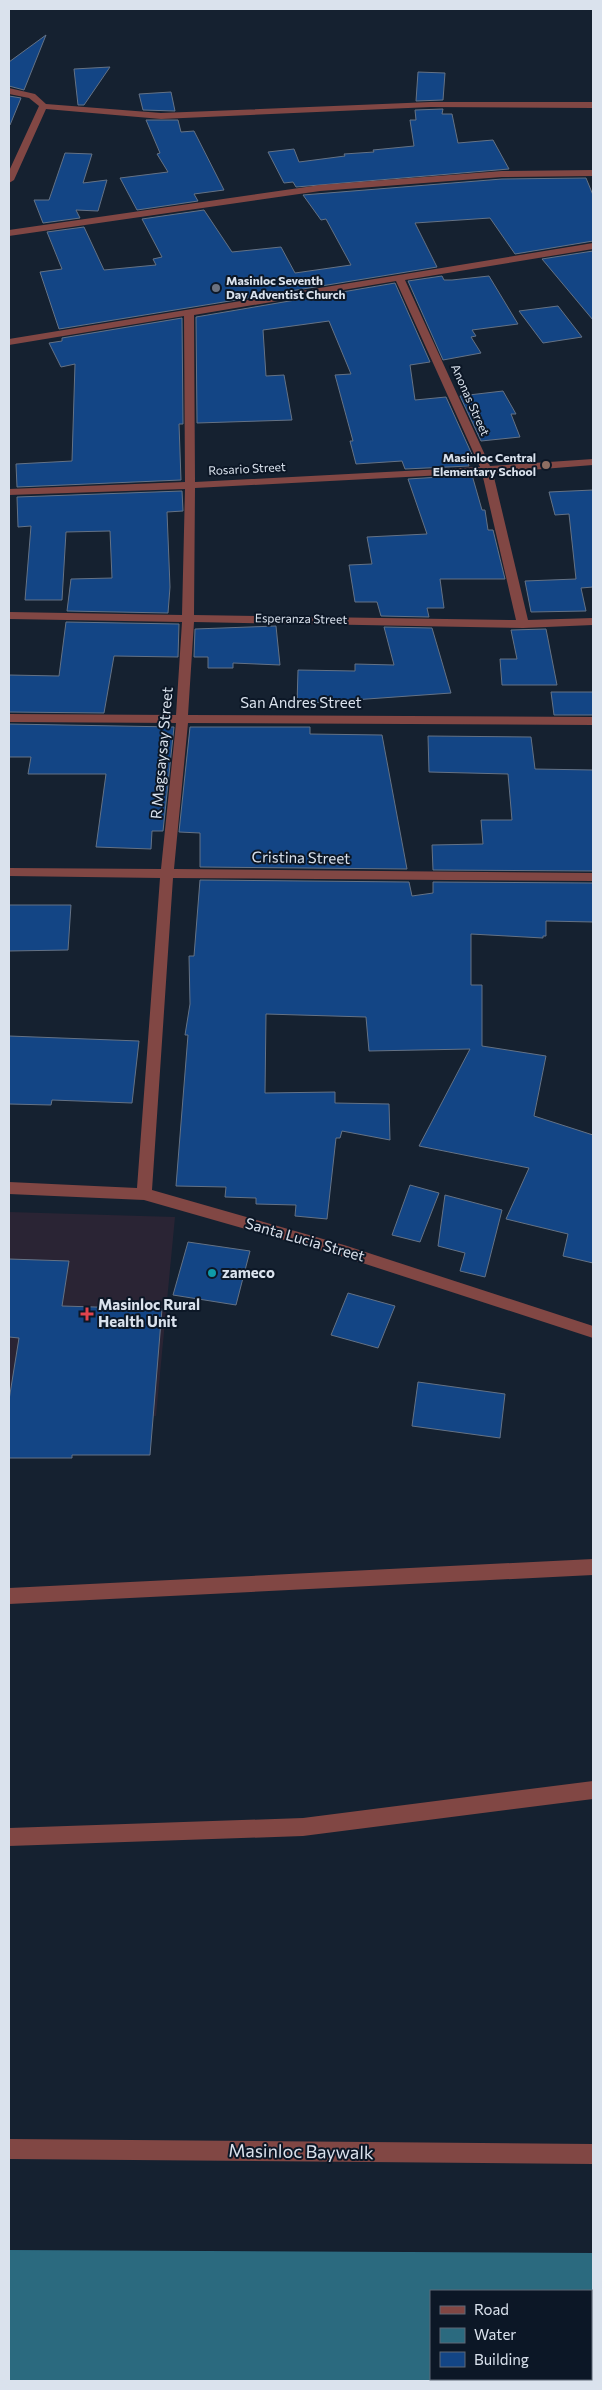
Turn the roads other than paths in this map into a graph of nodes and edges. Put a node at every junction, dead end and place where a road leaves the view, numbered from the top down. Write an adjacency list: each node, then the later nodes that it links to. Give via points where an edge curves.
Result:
1 (9, 91): 3 (street, via 39,98)
2 (593, 105): 3 (street, via 379,105 162,116)
3 (43, 106): 5 (street)
4 (593, 173): 6 (street, via 502,174 320,188)
5 (9, 180)
6 (9, 233)
7 (593, 246): 8 (street)
8 (400, 279): 9 (street); 12 (street, Anonas Street)
9 (189, 314): 10 (street); 13 (street, R Magsaysay Street)
10 (9, 342)
11 (593, 462): 12 (street, Rosario Street)
12 (487, 471): 13 (street, Rosario Street); 18 (street, Anonas Street)
13 (190, 486): 14 (street, Rosario Street); 16 (street, R Magsaysay Street)
14 (9, 492)
15 (9, 615): 16 (street, Esperanza Street)
16 (188, 617): 18 (street, Esperanza Street); 20 (street, R Magsaysay Street)
17 (593, 622): 18 (street, Esperanza Street)
18 (523, 624)
19 (9, 718): 20 (street, San Andres Street)
20 (182, 719): 21 (street, San Andres Street); 23 (street, R Magsaysay Street)
21 (593, 721)
22 (9, 872): 23 (street, Cristina Street)
23 (167, 873): 24 (street, Cristina Street); 26 (street, R Magsaysay Street)
24 (593, 877)
25 (9, 1188): 26 (street, Santa Lucia Street)
26 (144, 1194): 27 (street, Santa Lucia Street, via 344,1251)
27 (593, 1332)
28 (593, 1567): 29 (street)
29 (9, 1596)
30 (593, 1790): 31 (street, via 303,1827)
31 (9, 1837)
32 (9, 2149): 33 (street, Masinloc Baywalk)
33 (593, 2154)

